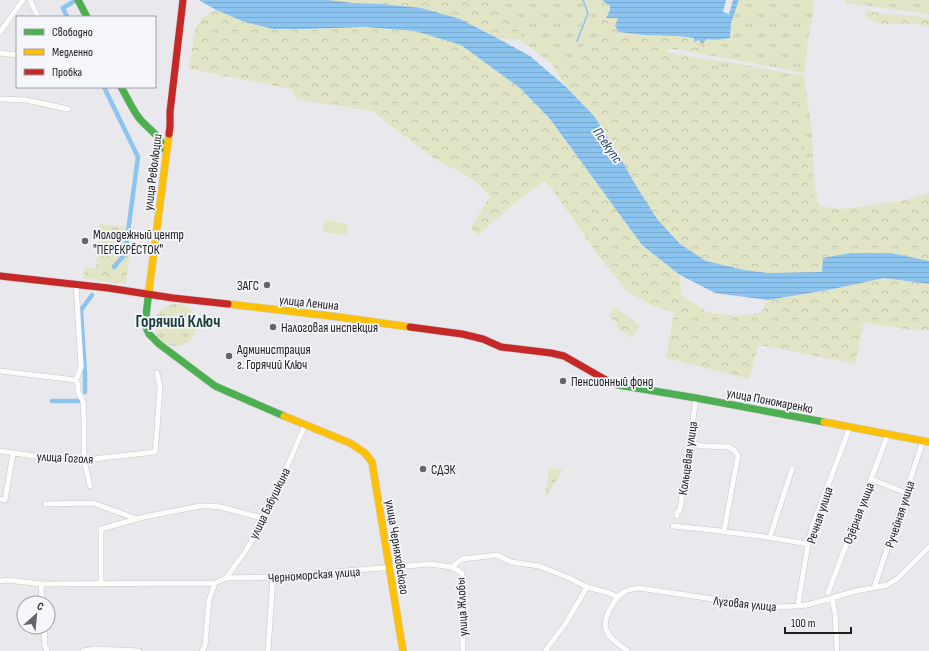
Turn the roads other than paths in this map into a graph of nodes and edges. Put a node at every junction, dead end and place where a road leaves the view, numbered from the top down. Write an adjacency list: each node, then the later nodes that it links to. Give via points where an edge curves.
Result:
1 (23, 0): 7 (street)
2 (30, 0): 5 (street)
3 (78, 0): 6 (street)
4 (183, 0): 13 (street, улица Революции)
5 (38, 16)
6 (86, 16)
7 (0, 32)
8 (0, 53): 9 (street)
9 (16, 55)
10 (122, 88): 14 (street, via 136,113)
11 (0, 99): 12 (street, via 26,100)
12 (68, 109)
13 (170, 126): 14 (street, via 163,130); 15 (street, улица Революции)
14 (152, 130): 15 (street, via 164,144)
15 (166, 154): 18 (street, улица Революции)
16 (0, 276): 17 (street, улица Ленина)
17 (76, 284): 18 (street, улица Ленина); 21 (street, via 81,367)
18 (148, 295): 22 (street, улица Ленина, via 462,334 501,347 564,356); 24 (street, улица Революции, via 145,325 149,334 159,344 215,386)
19 (0, 371): 21 (street)
20 (157, 373): 31 (street, улица Гоголя, via 160,388 154,452)
21 (76, 380): 31 (street, via 78,392 84,401)
22 (607, 381): 23 (street, улица Пономаренко)
23 (696, 398): 25 (street, улица Пономаренко); 28 (street, Кольцевая улица)
24 (305, 425): 39 (street, улица Бабушкина); 47 (street, улица Черняховского, via 350,443 363,451 372,462)
25 (850, 427): 26 (street, улица Пономаренко); 44 (street, Речная улица)
26 (888, 434): 27 (street, улица Пономаренко); 33 (street, Озёрная улица)
27 (926, 441): 35 (street, Ручейная улица)
28 (689, 443): 38 (street, Кольцевая улица); 42 (street, via 729,447 738,456)
29 (0, 451): 30 (street, улица Гоголя)
30 (13, 453): 31 (street, улица Гоголя); 36 (street)
31 (84, 460): 34 (street)
32 (792, 469): 43 (street)
33 (871, 479): 35 (street); 56 (street, Озёрная улица)
34 (90, 486)
35 (906, 493): 55 (street, Ручейная улица)
36 (2, 500)
37 (45, 504): 40 (street, via 93,503)
38 (677, 516)
39 (262, 518): 40 (street, via 221,507 200,506); 49 (street, улица Бабушкина, via 245,552)
40 (137, 519): 53 (street, via 100,529)
41 (673, 526): 42 (street)
42 (724, 531): 43 (street)
43 (770, 537): 44 (street)
44 (808, 544): 60 (street, Речная улица)
45 (929, 548): 55 (street, Луговая улица, via 898,578 887,585)
46 (452, 567): 47 (street, Черноморская улица, via 430,564); 54 (street, via 462,559 497,555 511,562 539,566); 69 (street, улица Жлобы, via 462,573)
47 (390, 568): 48 (street, Черноморская улица); 68 (street, улица Черняховского)
48 (273, 577): 49 (street, Черноморская улица); 67 (street)
49 (226, 578): 51 (street, Черноморская улица)
50 (0, 581): 52 (street, Черноморская улица)
51 (215, 583): 53 (street, Черноморская улица); 66 (street, via 209,600 205,646)
52 (41, 584): 53 (street, Черноморская улица); 57 (street)
53 (101, 584)
54 (587, 587): 58 (street); 70 (street, via 566,623)
55 (874, 588): 59 (street, Луговая улица)
56 (828, 592)
57 (42, 595)
58 (618, 596): 60 (street, Луговая улица, via 639,588 782,607); 71 (street, via 606,615 605,628 609,636)
59 (832, 598): 60 (street, Луговая улица); 62 (street)
60 (798, 606)
61 (44, 635): 63 (street)
62 (837, 649)
63 (47, 651)
64 (83, 651): 65 (street)
65 (139, 651)
66 (202, 651)
67 (268, 651)
68 (403, 651)
69 (463, 651)
70 (545, 651)
71 (628, 651)

